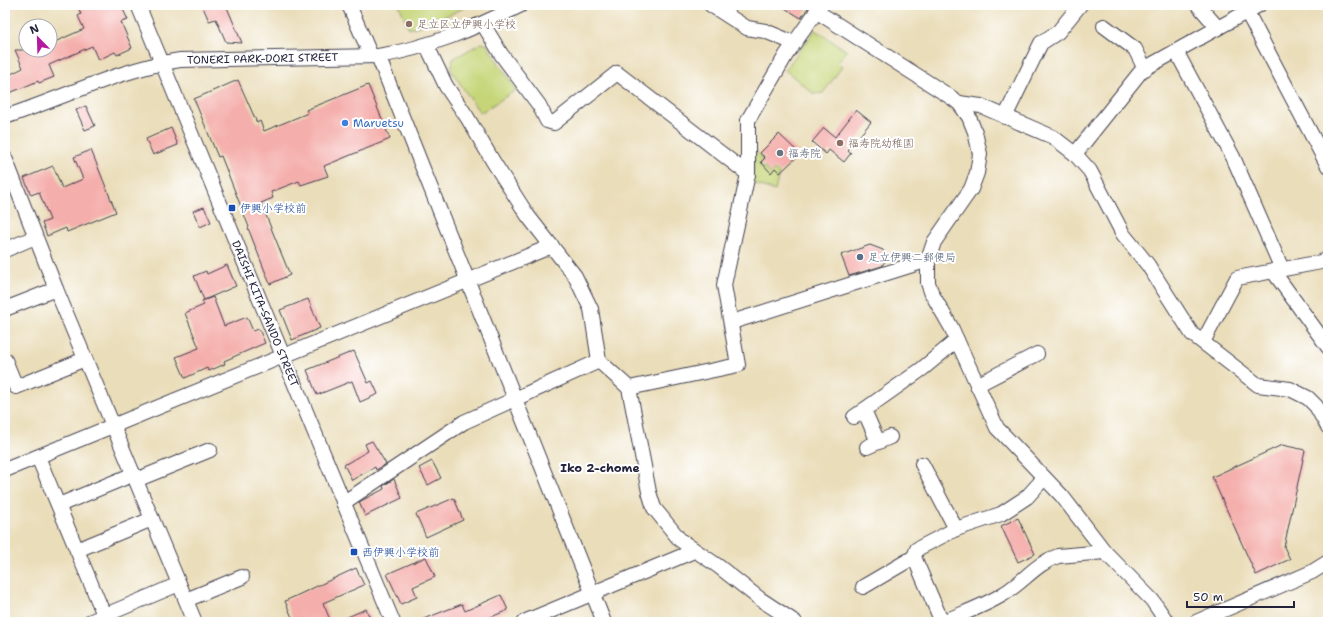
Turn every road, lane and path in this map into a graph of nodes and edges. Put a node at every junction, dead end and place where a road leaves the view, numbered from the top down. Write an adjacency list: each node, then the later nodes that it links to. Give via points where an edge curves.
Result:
1 (138, 5): 16 (street, DAISHI KITA-SANDO STREET)
2 (348, 5): 15 (street)
3 (521, 5): 9 (street, TONERI PARK-DORI STREET)
4 (711, 5): 12 (street, via 747,28 765,31)
5 (1080, 5): 20 (street, via 1058,32 1041,43)
6 (1198, 5): 11 (street)
7 (819, 8): 12 (street); 18 (street)
8 (1253, 8): 11 (street); 21 (street)
9 (483, 24): 13 (street, TONERI PARK-DORI STREET); 25 (street, via 501,54 539,105 547,121 554,123 617,73)
10 (1104, 26): 17 (street, via 1135,49)
11 (1218, 28): 14 (street)
12 (794, 43): 25 (street, via 748,120)
13 (427, 46): 15 (street, TONERI PARK-DORI STREET); 27 (street, via 446,86 468,117 494,163 528,216)
14 (1176, 52): 17 (street); 31 (street, via 1233,157)
15 (375, 56): 16 (street, TONERI PARK-DORI STREET, via 180,60); 32 (street)
16 (162, 63): 19 (street, TONERI PARK-DORI STREET); 40 (street, DAISHI KITA-SANDO STREET)
17 (1145, 69): 22 (street)
18 (959, 104): 20 (street, via 975,104); 30 (street, via 969,117 975,132 980,154 977,173 971,189 934,242)
19 (5, 117)
20 (1004, 117): 22 (street, via 1052,137)
21 (1324, 148): 24 (street)
22 (1075, 154): 37 (street, via 1090,171 1123,234 1148,265 1192,334)
23 (5, 158): 26 (street)
24 (1328, 166)
25 (748, 174): 35 (street, via 724,285)
26 (35, 237): 28 (street); 33 (street)
27 (552, 246): 32 (street); 43 (street, via 575,276 591,309)
28 (5, 250)
29 (1328, 258): 31 (street, via 1321,262)
30 (928, 260): 35 (street); 36 (street, via 928,283)
31 (1278, 270): 37 (street, via 1237,278); 38 (street)
32 (468, 281): 40 (street); 46 (street)
33 (56, 289): 34 (street); 41 (street)
34 (5, 309)
35 (732, 322): 45 (street, via 738,365)
36 (957, 340): 44 (street); 49 (street, via 922,369 859,413)
37 (1203, 342): 47 (street, via 1258,385 1299,392 1316,406)
38 (1328, 347)
39 (1037, 354): 44 (street)
40 (282, 355): 48 (street); 56 (street, DAISHI KITA-SANDO STREET)
41 (85, 359): 42 (street, via 16,387); 48 (street)
42 (5, 360)
43 (599, 361): 45 (street); 46 (street)
44 (977, 385): 55 (street, via 997,428)
45 (629, 388): 61 (street, via 654,508)
46 (514, 399): 56 (street, via 464,422); 68 (street)
47 (1327, 421)
48 (114, 426): 51 (street); 54 (street)
49 (878, 442)
50 (210, 450): 54 (street)
51 (38, 457): 53 (street); 57 (street)
52 (922, 464): 59 (street)
53 (5, 470)
54 (135, 477): 57 (street); 58 (street)
55 (1044, 478): 59 (street, via 1027,497 1001,514); 62 (street, via 1062,496)
56 (343, 503): 73 (street, DAISHI KITA-SANDO STREET)
57 (59, 505): 60 (street)
58 (152, 519): 60 (street); 66 (street)
59 (956, 529): 63 (street, via 917,549)
60 (77, 550): 70 (street)
61 (691, 552): 68 (street); 76 (street, via 718,566)
62 (1105, 552): 77 (street, via 1051,558 1005,594); 78 (street, via 1152,600)
63 (914, 557): 67 (street); 77 (street)
64 (1328, 562): 79 (street, via 1312,572)
65 (242, 577): 69 (street)
66 (179, 584): 69 (street); 70 (street)
67 (863, 587)
68 (593, 594): 74 (street); 75 (street)
69 (186, 600): 72 (street)
70 (105, 619): 71 (street)
71 (89, 622)
72 (195, 622)
73 (393, 622)
74 (524, 622)
75 (604, 622)
76 (795, 622)
77 (942, 622)
78 (1167, 622)
79 (1196, 622)

